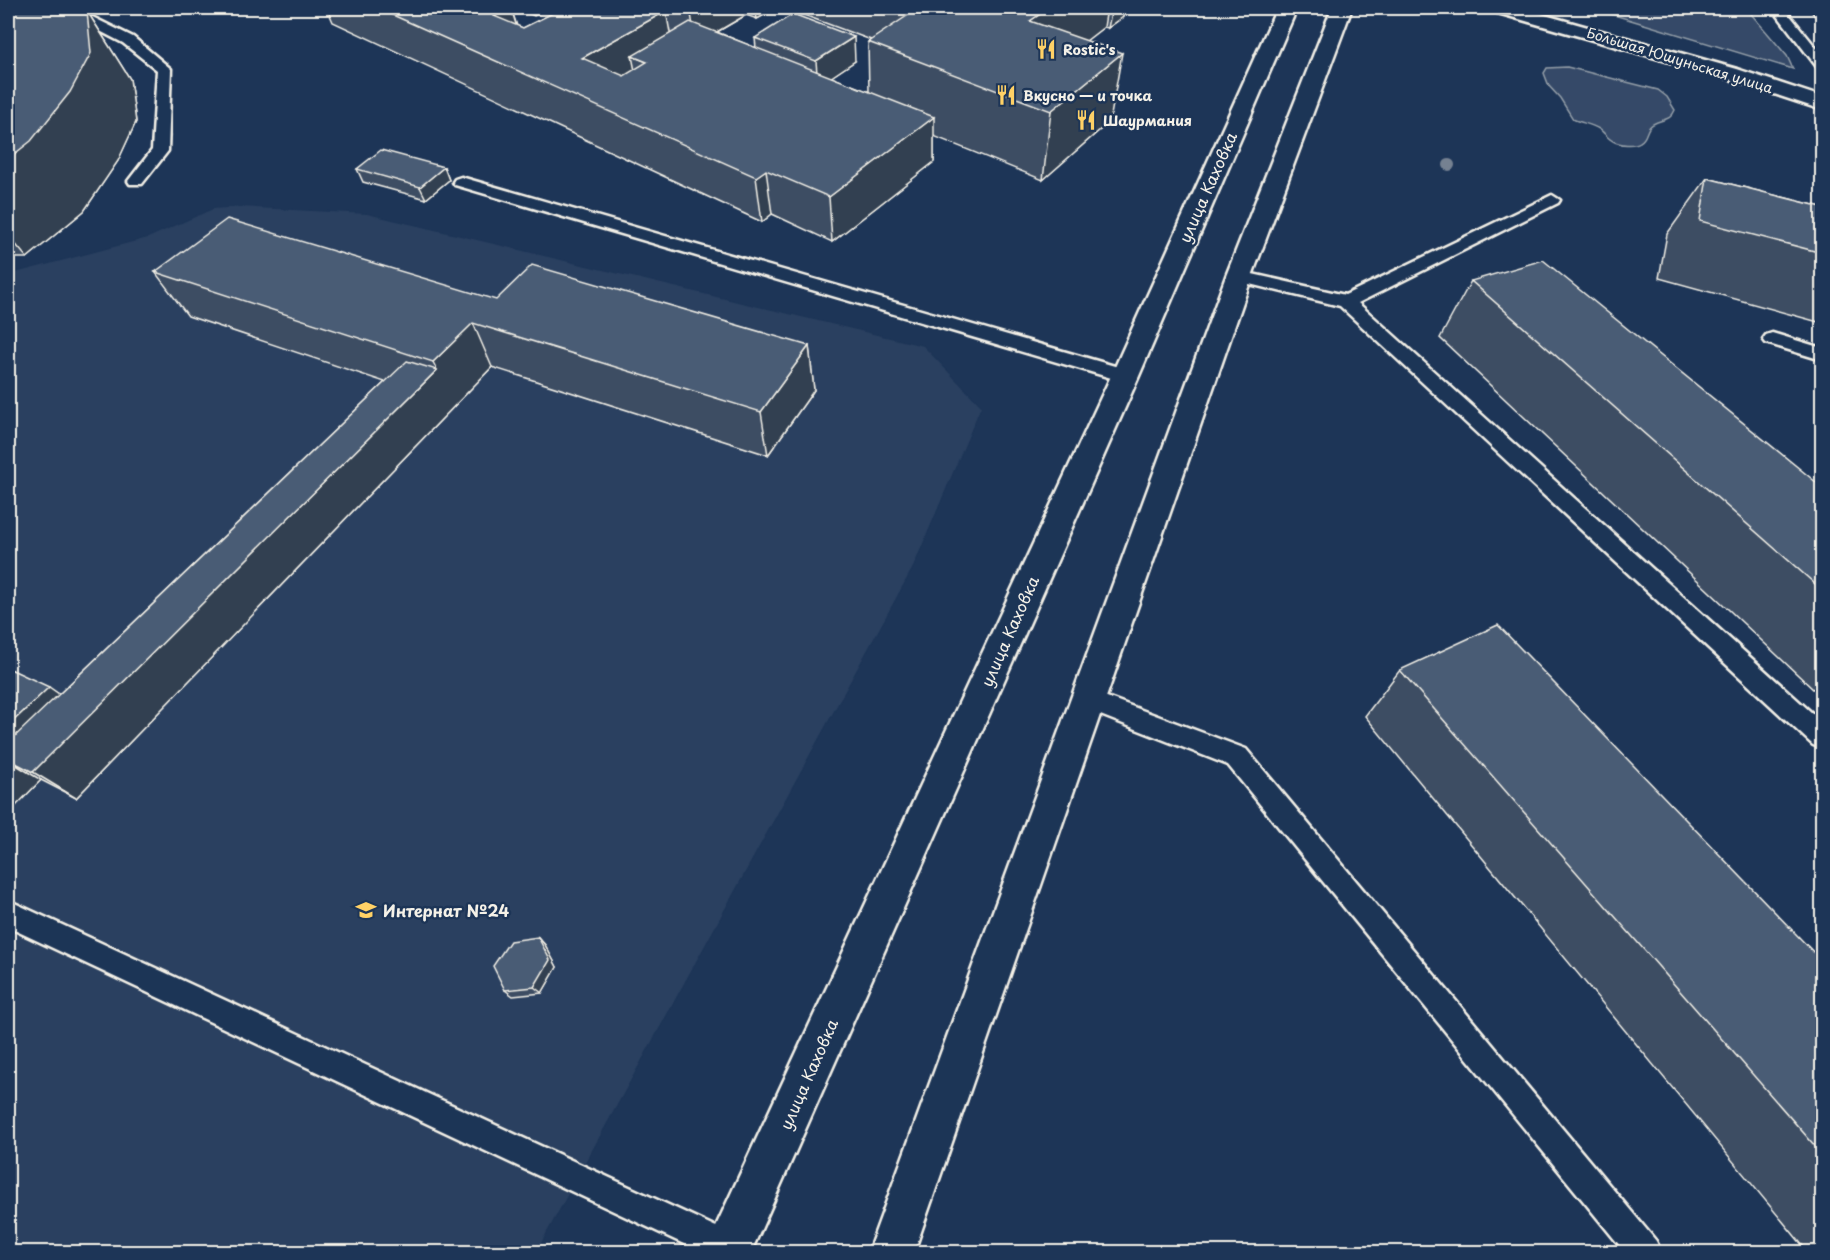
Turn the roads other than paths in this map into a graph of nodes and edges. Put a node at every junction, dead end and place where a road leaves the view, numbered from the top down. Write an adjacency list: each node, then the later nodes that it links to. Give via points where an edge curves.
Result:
1 (1287, 8): 15 (main road, улица Каховка)
2 (1342, 8): 11 (main road)
3 (1502, 8): 7 (main road, Большая Юшуньская улица, via 1730,73)
4 (1778, 8): 6 (lane)
5 (8, 12): 8 (lane, via 69,10 128,40 164,69 160,151)
6 (1822, 64)
7 (1822, 104)
8 (136, 181)
9 (461, 182): 15 (lane)
10 (1552, 200): 12 (lane)
11 (1239, 276): 12 (lane); 16 (main road)
12 (1346, 302): 17 (lane)
13 (1772, 339): 14 (lane)
14 (1822, 354)
15 (1125, 376): 19 (main road, улица Каховка)
16 (1088, 700): 20 (main road); 21 (lane, via 1237,757)
17 (1822, 737)
18 (8, 912): 19 (lane)
19 (728, 1251)
20 (891, 1252)
21 (1645, 1252)

